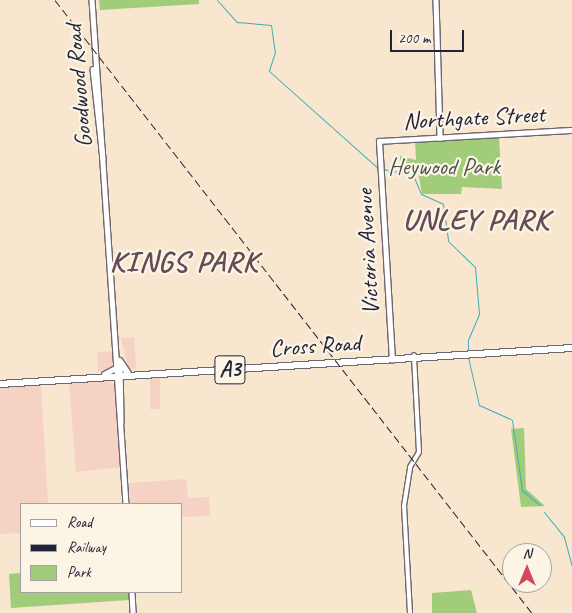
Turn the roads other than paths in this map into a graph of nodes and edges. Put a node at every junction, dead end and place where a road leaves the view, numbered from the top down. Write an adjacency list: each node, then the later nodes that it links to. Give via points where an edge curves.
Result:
1 (91, 0): 7 (main road, Goodwood Road, via 95,91 106,168)
2 (436, 0): 4 (main road)
3 (572, 130): 4 (main road, Northgate Street)
4 (440, 138): 5 (main road, Northgate Street)
5 (378, 141): 9 (main road, Victoria Avenue)
6 (572, 347): 8 (highway, Cross Road / A3)
7 (117, 351): 10 (main road, Goodwood Road); 11 (main road, Goodwood Road)
8 (414, 357): 9 (highway, Cross Road / A3); 16 (street, via 419,452 412,464 404,506)
9 (391, 358): 11 (highway, Cross Road / A3)
10 (120, 360): 11 (highway)
11 (121, 376): 12 (highway, Cross Road / A3); 13 (main road, Goodwood Road)
12 (0, 382)
13 (126, 503)
14 (132, 593): 15 (main road)
15 (133, 613)
16 (410, 613)

